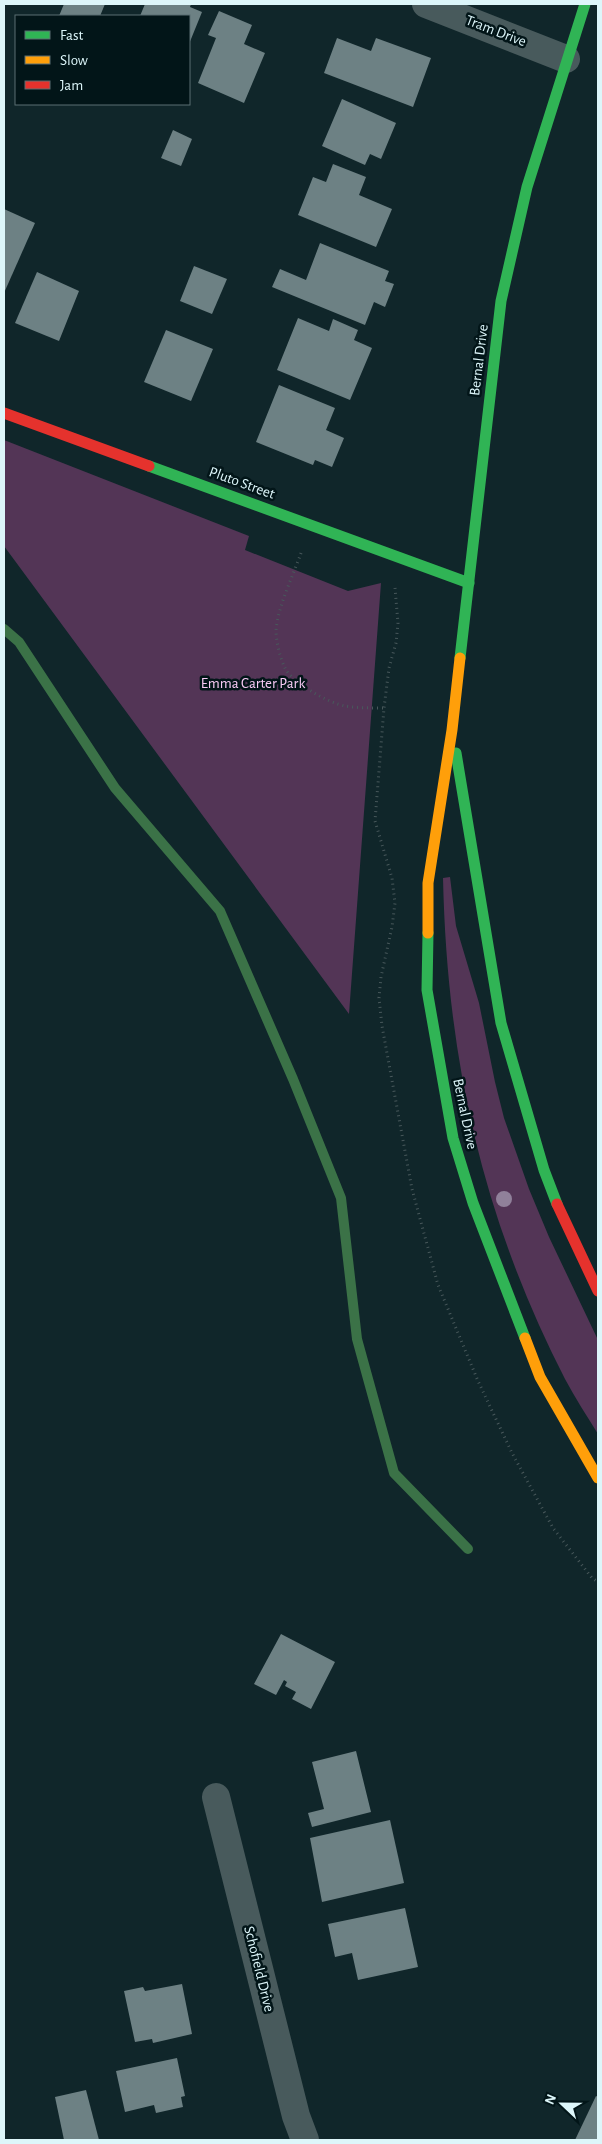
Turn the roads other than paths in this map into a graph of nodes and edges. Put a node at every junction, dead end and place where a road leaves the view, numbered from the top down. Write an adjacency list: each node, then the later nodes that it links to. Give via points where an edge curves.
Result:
1 (426, 4): 3 (street, Tram Drive)
2 (585, 4): 3 (street, Bernal Drive)
3 (566, 59): 5 (street, Bernal Drive, via 527,187 501,301)
4 (4, 414): 5 (street, Pluto Street)
5 (469, 583): 6 (street, Bernal Drive)
6 (452, 730): 7 (street, Bernal Drive, via 501,1023 544,1170 565,1224); 8 (street, Bernal Drive, via 428,883 427,990 453,1138 495,1264 540,1377)
7 (598, 1291)
8 (598, 1478)
9 (216, 1798): 10 (street, Schofield Drive)
10 (305, 2140)

